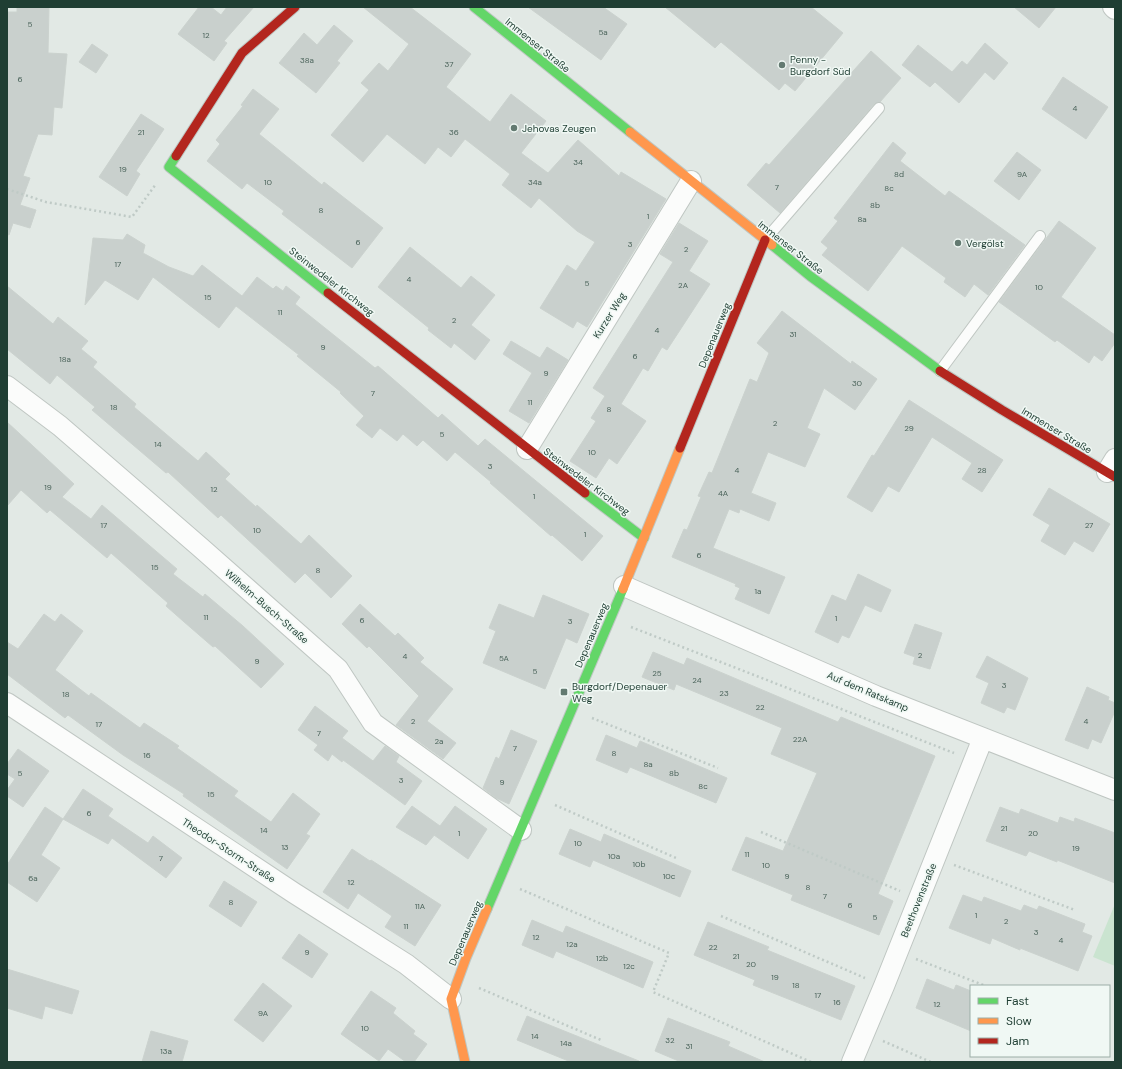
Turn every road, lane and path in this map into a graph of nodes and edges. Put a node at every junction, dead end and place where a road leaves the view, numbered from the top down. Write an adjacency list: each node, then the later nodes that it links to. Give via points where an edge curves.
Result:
1 (295, 7): 4 (street, via 242,53)
2 (474, 7): 5 (street, Immenser Straße)
3 (880, 108): 8 (lane)
4 (169, 167): 6 (path, via 132,217 46,202); 11 (street, Steinwedeler Kirchweg)
5 (691, 181): 8 (street, Immenser Straße); 11 (street, Kurzer Weg)
6 (7, 189)
7 (1040, 236): 9 (lane)
8 (765, 240): 9 (street, Immenser Straße); 13 (street, Depenauerweg)
9 (940, 372): 12 (street, Immenser Straße)
10 (7, 386): 23 (street, Wilhelm-Busch-Straße, via 60,426 338,669 373,723)
11 (527, 449): 13 (street, Steinwedeler Kirchweg)
12 (1112, 469)
13 (644, 538): 14 (street, Depenauerweg)
14 (624, 586): 15 (street, Depenauerweg); 18 (street, Auf dem Ratskamp, via 876,696)
15 (610, 619): 17 (street, Depenauerweg); 19 (path)
16 (8, 704): 35 (street, Theodor-Storm-Straße, via 406,964)
17 (571, 710): 20 (path); 22 (street, Depenauerweg)
18 (983, 738): 19 (street, Beethovenstraße); 21 (street, Auf dem Ratskamp)
19 (974, 760): 26 (street, Beethovenstraße)
20 (718, 768)
21 (1115, 790)
22 (535, 796): 23 (street, Depenauerweg); 25 (path)
23 (521, 830): 27 (street, Depenauerweg)
24 (761, 832): 28 (path)
25 (676, 858)
26 (935, 858): 28 (street, Beethovenstraße); 29 (path)
27 (499, 880): 32 (street, Depenauerweg); 39 (path, via 669,953 653,992)
28 (918, 899): 31 (street, Beethovenstraße)
29 (1075, 910)
30 (721, 916): 34 (path)
31 (897, 951): 33 (path); 34 (street, Beethovenstraße)
32 (458, 980): 35 (street, Depenauerweg); 37 (path)
33 (983, 985)
34 (884, 986): 36 (street, Beethovenstraße)
35 (451, 999): 38 (street)
36 (865, 1033): 40 (street, Beethovenstraße); 41 (path)
37 (601, 1040)
38 (465, 1062)
39 (811, 1062)
40 (852, 1062)
41 (931, 1062)

